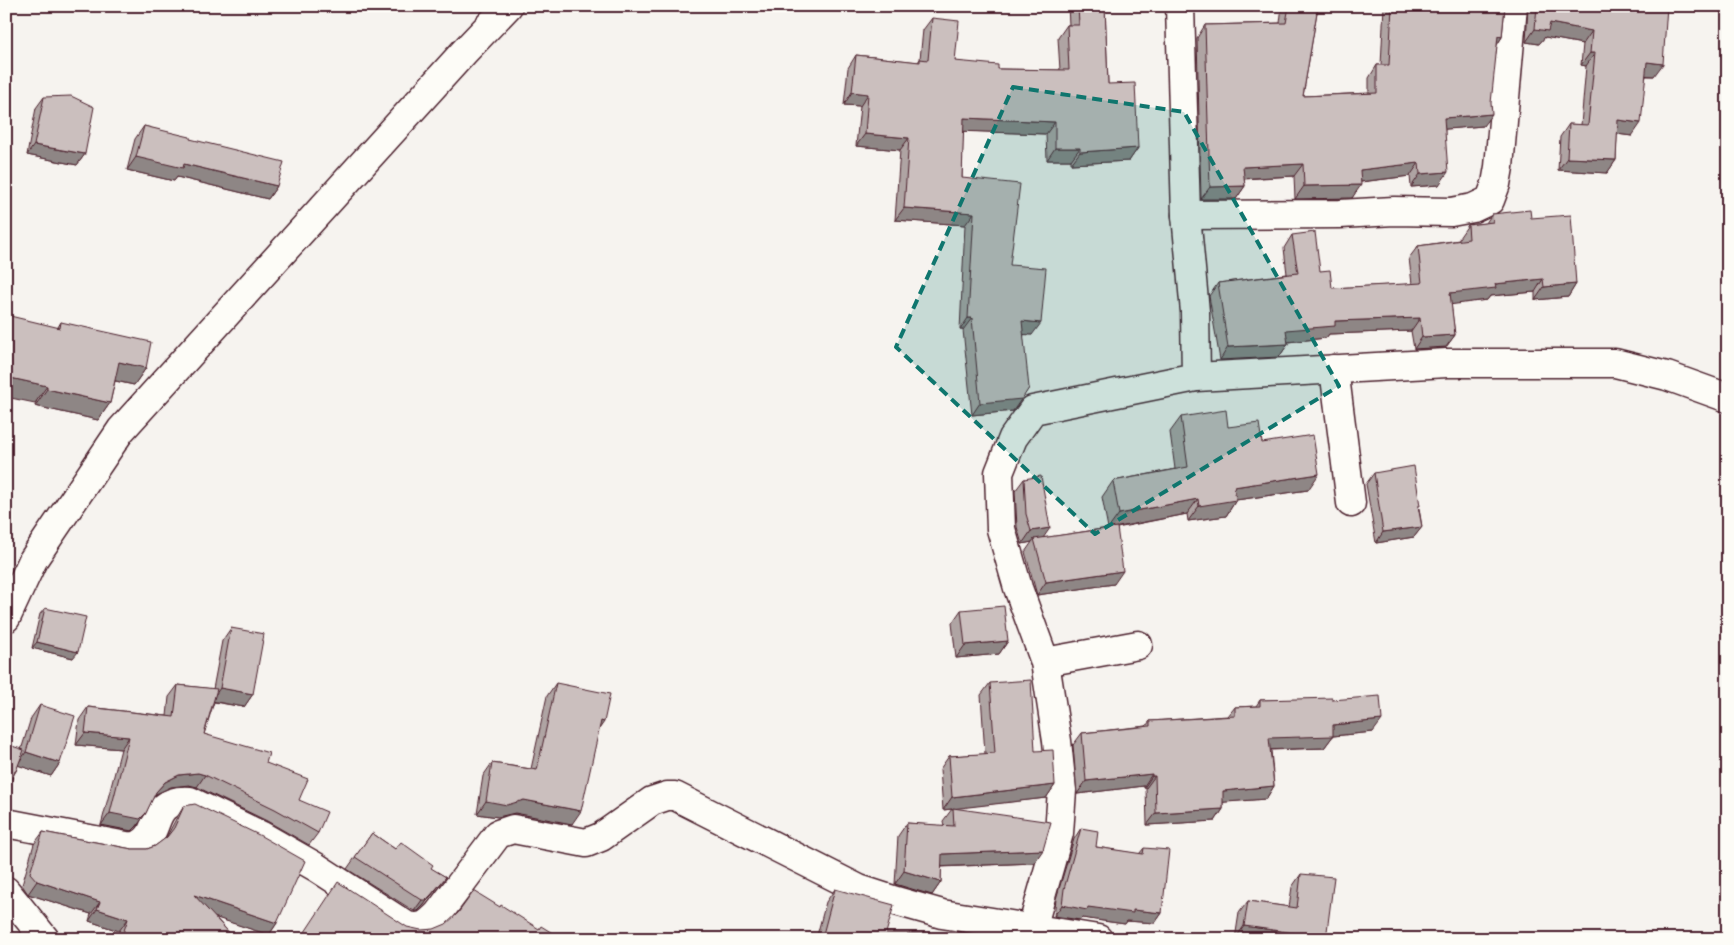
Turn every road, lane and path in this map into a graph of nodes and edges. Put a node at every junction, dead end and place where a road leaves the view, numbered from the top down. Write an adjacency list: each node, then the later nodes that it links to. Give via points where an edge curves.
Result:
1 (508, 6): 9 (street, via 121,430 33,560)
2 (1180, 6): 4 (street)
3 (1513, 6): 4 (street, via 1499,166 1490,200 1473,208 1451,212)
4 (1186, 216): 6 (street, via 1195,312)
5 (1334, 369): 6 (street); 7 (street, via 1447,363 1615,363 1667,376); 8 (street)
6 (1196, 377): 11 (street, via 1033,410 1013,438 1000,473 1001,528)
7 (1728, 398)
8 (1351, 503)
9 (6, 618)
10 (1138, 645): 11 (street)
11 (1044, 662): 14 (street, via 1062,790 1059,833)
12 (6, 823): 14 (street, via 137,846 150,833 162,809 178,800 190,801 260,835 407,926 417,928 427,925 438,914 498,834 505,830 513,828 586,843 601,837 652,802 675,796 859,889 942,914)
13 (6, 891): 15 (street)
14 (1030, 934): 16 (street)
15 (45, 939)
16 (1098, 939)

